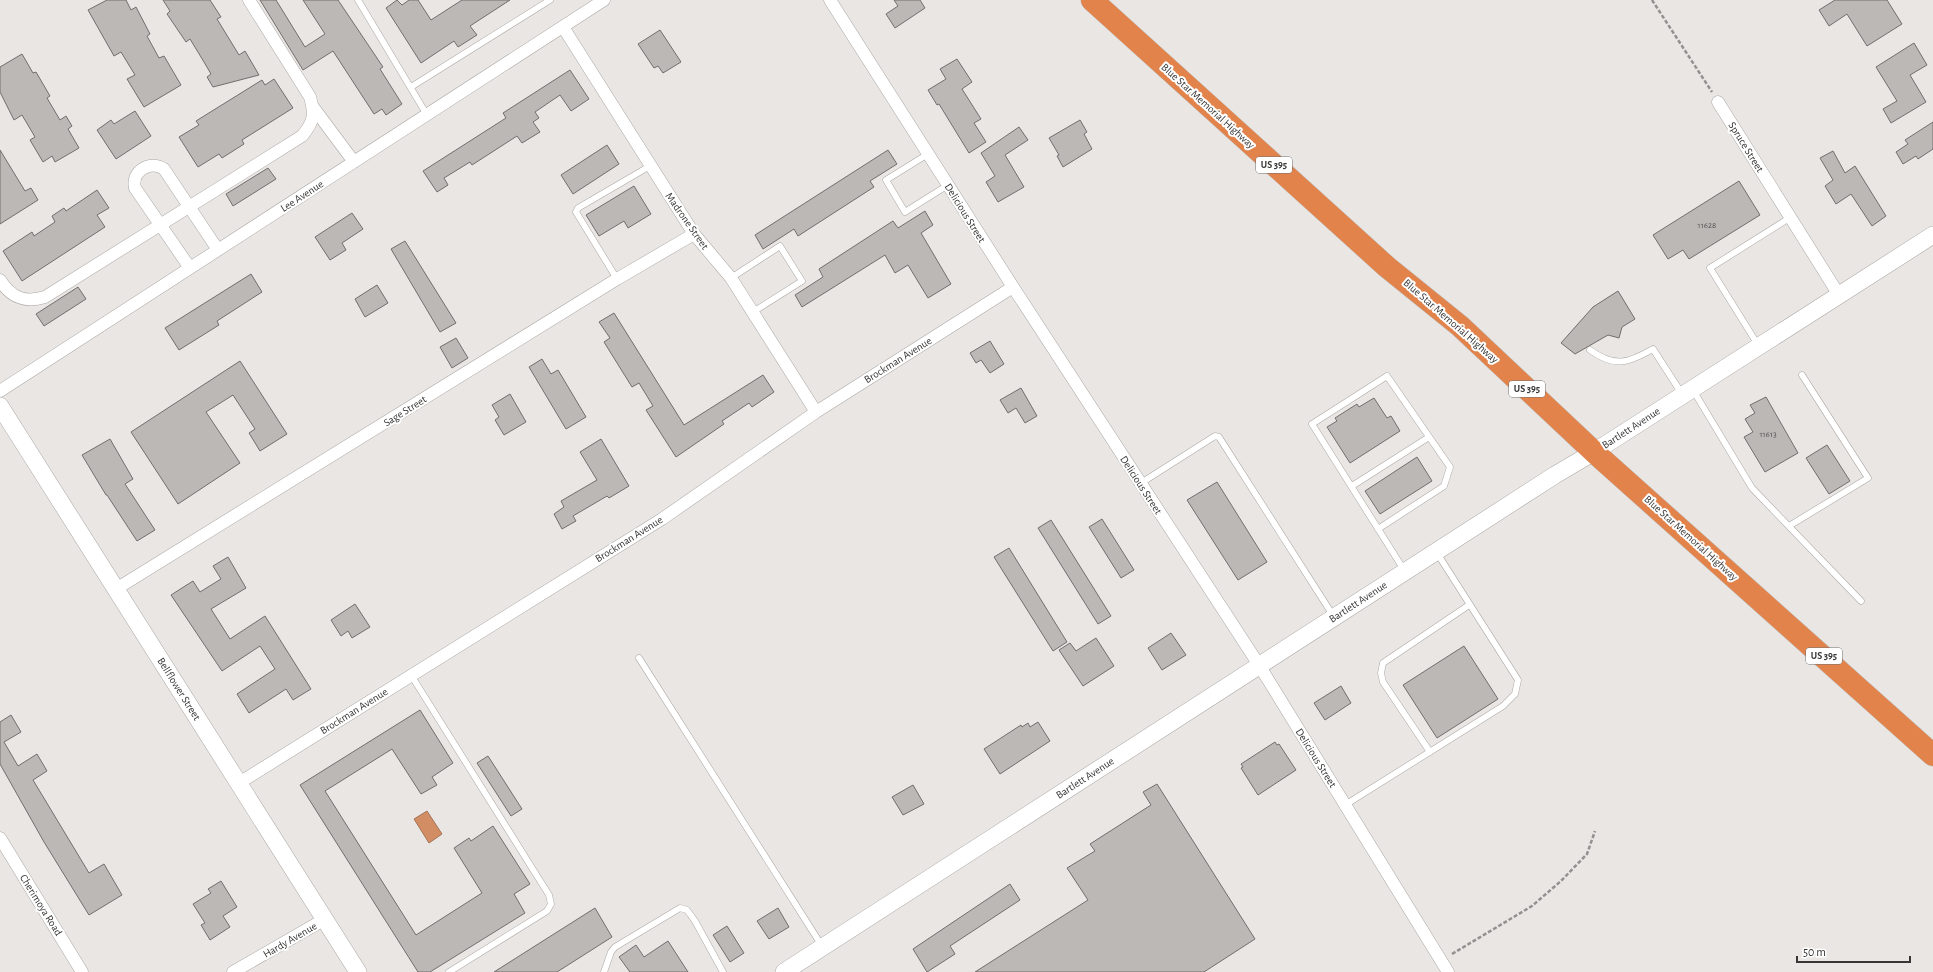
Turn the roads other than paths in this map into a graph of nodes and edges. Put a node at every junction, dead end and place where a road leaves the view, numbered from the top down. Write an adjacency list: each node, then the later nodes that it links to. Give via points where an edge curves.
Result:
1 (249, 0): 10 (street, via 310,97)
2 (358, 0): 8 (lane)
3 (550, 0): 8 (lane)
4 (604, 0): 7 (street, Lee Avenue)
5 (830, 0): 12 (street, Delicious Street)
6 (1092, 0): 37 (highway, Blue Star Memorial Highway / US 395, via 1387,268 1460,326)
7 (563, 27): 11 (street, Lee Avenue); 14 (street, Madrone Street)
8 (411, 87): 11 (lane)
9 (1718, 102): 17 (street, Spruce Street)
10 (313, 107): 13 (street); 16 (street, via 312,123 302,136)
11 (427, 115): 13 (street, Lee Avenue)
12 (928, 154): 15 (street, Delicious Street); 15 (lane, via 886,180 905,212)
13 (354, 162): 21 (street, Lee Avenue)
14 (650, 166): 19 (street, Madrone Street); 25 (lane, via 578,208 576,212)
15 (948, 185): 26 (street, Delicious Street)
16 (189, 207): 18 (street); 18 (street, via 164,169 152,166 141,170 135,176 135,188); 21 (street)
17 (1790, 218): 27 (street, Spruce Street); 29 (lane, via 1710,268)
18 (160, 225): 22 (street); 24 (street, via 45,297 24,300 14,296)
19 (694, 234): 23 (street, Madrone Street); 25 (street, Sage Street)
20 (1933, 235): 27 (street, Bartlett Avenue)
21 (218, 250): 22 (street, Lee Avenue)
22 (190, 268): 32 (street, Lee Avenue)
23 (731, 278): 28 (street, Madrone Street); 28 (lane, via 780,246 802,281)
24 (0, 280)
25 (617, 280): 44 (street, Sage Street)
26 (1013, 287): 35 (street, Brockman Avenue); 38 (street, Delicious Street)
27 (1839, 295): 29 (street, Bartlett Avenue)
28 (753, 312): 35 (street, Madrone Street)
29 (1759, 346): 33 (street, Bartlett Avenue)
30 (1590, 350): 33 (lane, via 1597,356 1618,363 1635,359 1653,349)
31 (1802, 375): 40 (lane, via 1868,478)
32 (0, 391)
33 (1688, 392): 37 (street, Bartlett Avenue); 40 (lane, via 1752,488)
34 (0, 406): 44 (street, Bellflower Street)
35 (816, 412): 50 (street, Brockman Avenue, via 662,519)
36 (1429, 437): 39 (lane); 39 (lane, via 1387,376 1312,424); 41 (lane, via 1450,467 1444,486)
37 (1594, 452): 42 (street, Bartlett Avenue); 52 (highway, Blue Star Memorial Highway / US 395)
38 (1141, 483): 47 (lane, via 1215,436 1219,437); 49 (street, Delicious Street)
39 (1352, 486): 41 (lane)
40 (1789, 526): 45 (lane)
41 (1378, 529): 43 (lane)
42 (1436, 552): 43 (street, Bartlett Avenue); 46 (lane)
43 (1405, 572): 47 (street, Bartlett Avenue)
44 (116, 590): 53 (street, Bellflower Street)
45 (1861, 601)
46 (1469, 605): 51 (lane, via 1518,680 1515,694 1503,706); 51 (lane, via 1383,663 1383,682)
47 (1334, 617): 49 (street, Bartlett Avenue)
48 (639, 658): 57 (lane)
49 (1259, 665): 54 (street, Delicious Street); 57 (street, Bartlett Avenue)
50 (411, 675): 53 (street, Brockman Avenue); 61 (lane, via 549,895 551,904 547,911)
51 (1430, 752): 54 (lane)
52 (1933, 755)
53 (239, 783): 56 (street, Bellflower Street)
54 (1345, 805): 65 (street, Delicious Street)
55 (0, 838): 58 (street, Cherimoya Road)
56 (325, 920): 59 (street, Hardy Avenue); 60 (street, Bellflower Street)
57 (822, 948): 64 (street, Bartlett Avenue)
58 (82, 972)
59 (233, 972)
60 (358, 972)
61 (449, 972)
62 (604, 972): 63 (lane, via 615,947 680,908 687,910 695,921)
63 (723, 972)
64 (784, 972)
65 (1448, 972)

